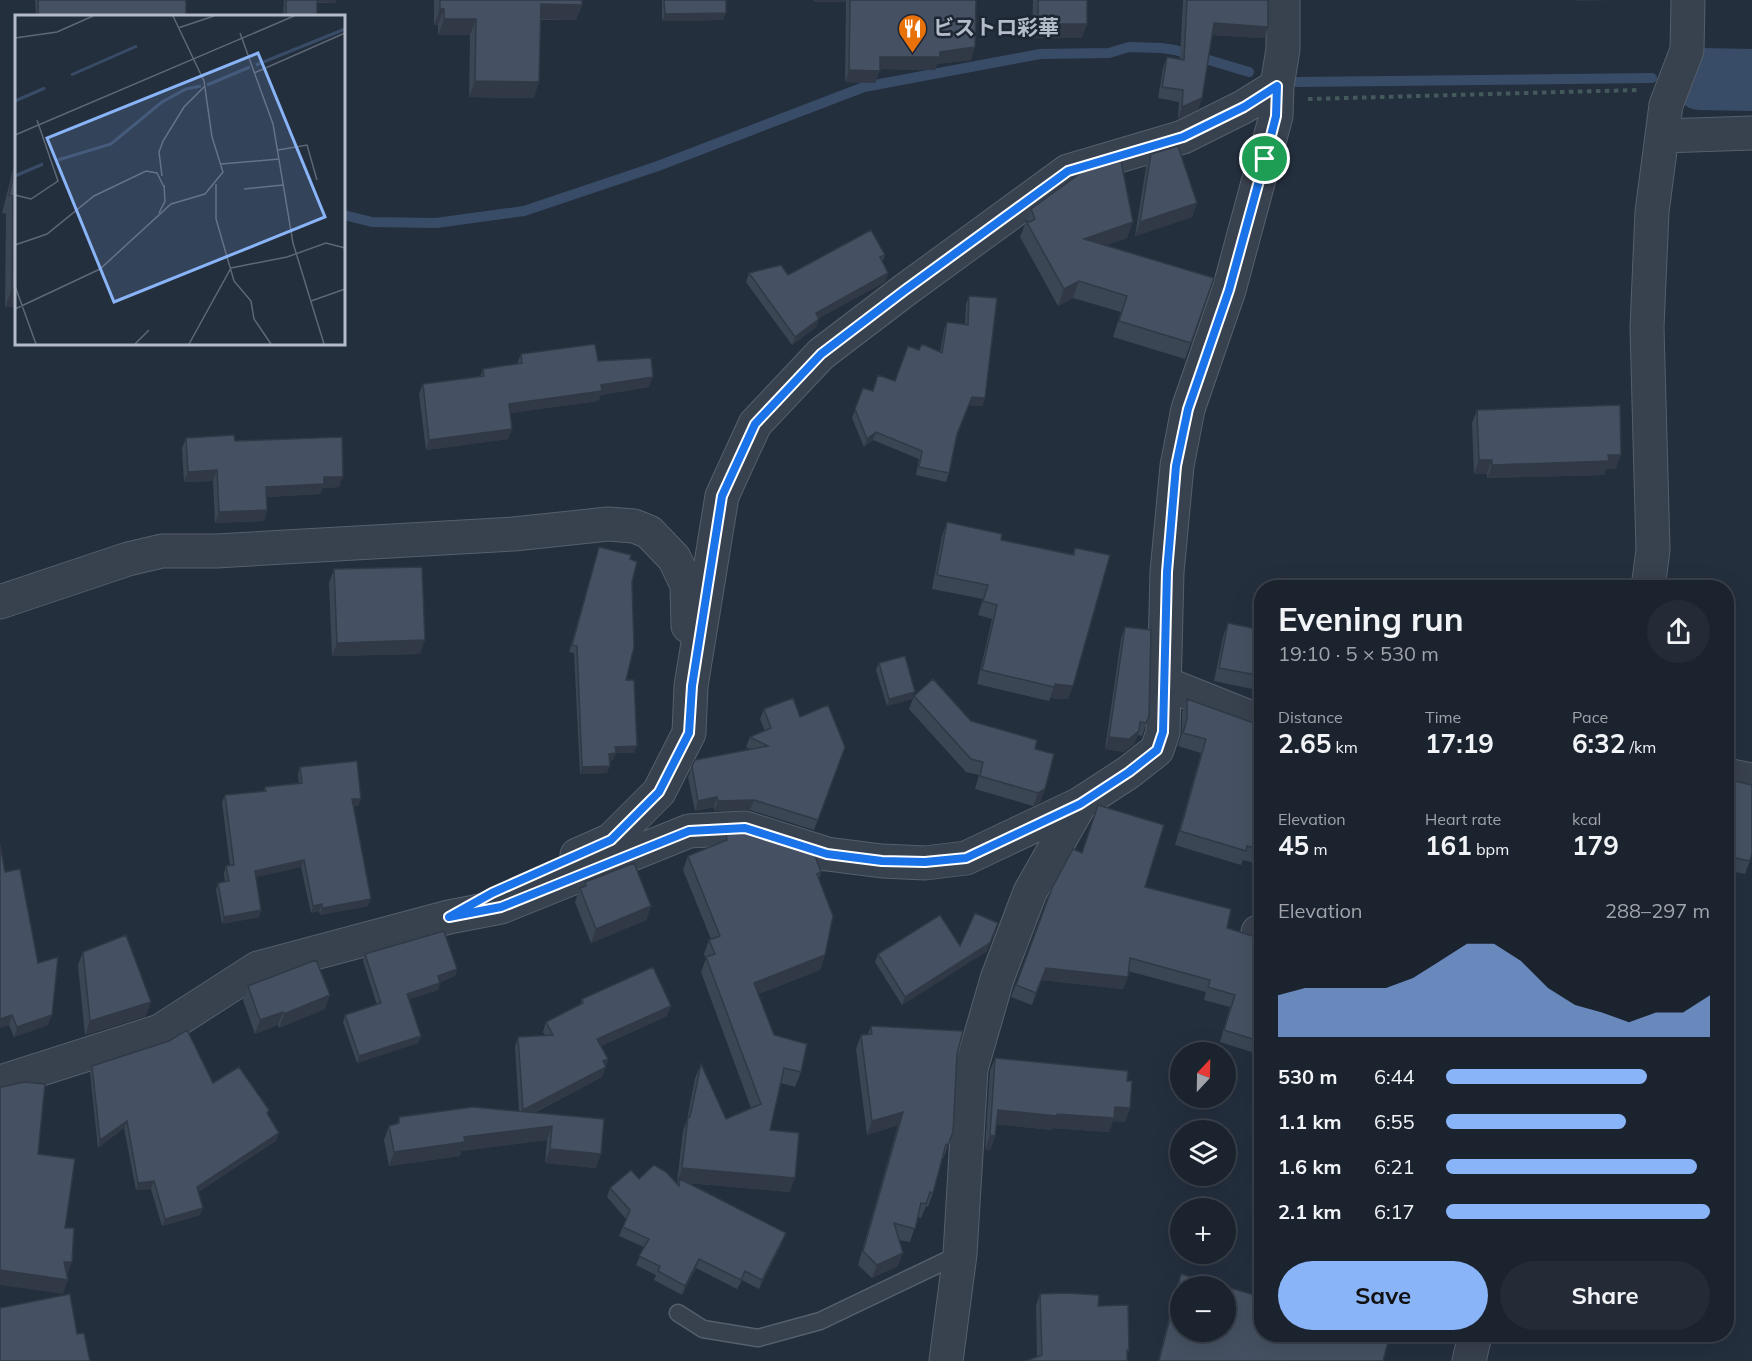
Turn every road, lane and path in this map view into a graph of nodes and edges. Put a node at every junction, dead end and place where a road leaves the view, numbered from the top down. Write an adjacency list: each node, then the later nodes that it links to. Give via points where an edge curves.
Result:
1 (1283, 0): 3 (street, via 1283,49)
2 (1688, 0): 4 (street, via 1687,50)
3 (1289, 93): 4 (path, via 1646,90); 9 (street, via 1276,116 1229,290 1188,409 1176,466 1167,572); 10 (street, via 1244,107 1183,137 1068,171 821,354 755,424 722,496)
4 (1670, 95): 6 (street)
5 (1752, 133): 6 (street)
6 (1663, 136): 7 (street, via 1652,212 1647,327 1653,550)
7 (1649, 580)
8 (0, 602): 10 (street, via 162,551 514,534 608,524 634,526 661,543 674,558 687,585)
9 (1164, 683): 11 (street); 14 (street, via 1163,732 1157,750)
10 (692, 686): 15 (street, via 689,733 659,792 611,840 492,893)
11 (1254, 719)
12 (1734, 777): 13 (street)
13 (1752, 780)
14 (1080, 804): 15 (street, via 966,858 925,862 827,854 745,828 689,831 501,907); 17 (street, via 1030,892 997,979 971,1069)
15 (449, 917): 16 (street, via 258,968 160,1031)
16 (0, 1082)
17 (960, 1254): 18 (lane, via 820,1321 758,1338 703,1329); 20 (street)
18 (678, 1313)
19 (1473, 1342): 21 (street)
20 (946, 1361)
21 (1469, 1361)

